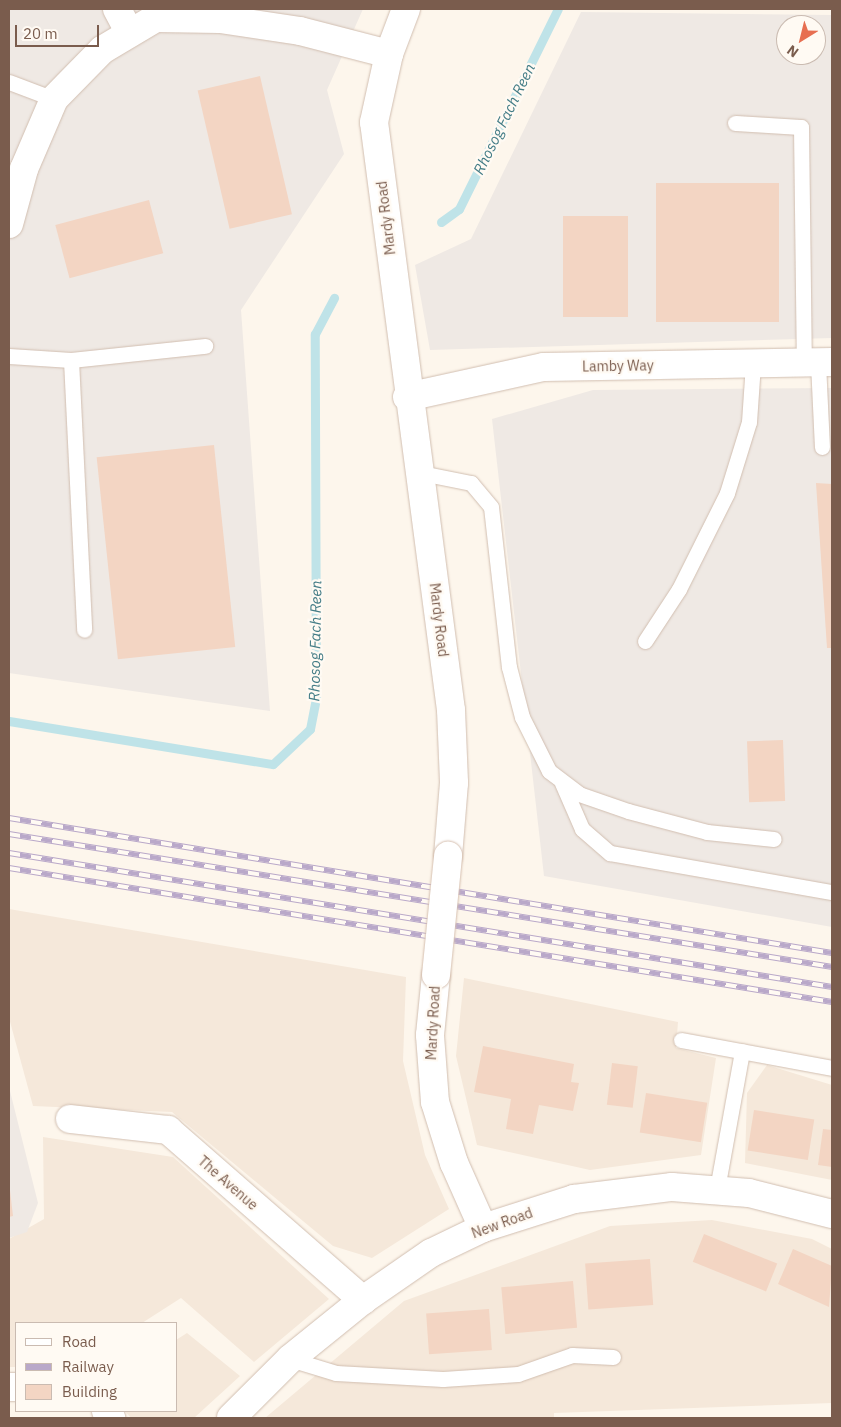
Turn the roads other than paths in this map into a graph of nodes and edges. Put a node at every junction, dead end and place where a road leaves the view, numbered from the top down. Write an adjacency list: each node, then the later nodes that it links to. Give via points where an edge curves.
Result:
1 (117, 9): 3 (street)
2 (406, 9): 4 (street, Mardy Road)
3 (130, 34): 4 (street, via 156,18 220,19 300,31); 6 (street, via 102,50)
4 (389, 54): 14 (street, Mardy Road, via 374,122)
5 (9, 82): 6 (lane)
6 (54, 99): 8 (street, via 24,169)
7 (735, 123): 12 (lane, via 800,127)
8 (9, 224)
9 (205, 346): 11 (lane)
10 (9, 356): 11 (lane)
11 (71, 360): 17 (lane)
12 (818, 363): 13 (street, Lamby Way); 15 (lane)
13 (753, 364): 14 (street, Lamby Way, via 544,367); 18 (lane, via 749,422 728,493 679,588)
14 (407, 397): 16 (street, Mardy Road)
15 (822, 447)
16 (421, 473): 19 (lane, via 471,483 490,507 509,667 536,754); 28 (street, Mardy Road, bridge, via 454,748 448,856 430,1035 435,1102 454,1163)
17 (84, 630)
18 (645, 641)
19 (562, 783): 20 (lane, via 589,799 667,822 707,832); 21 (lane, via 582,829 610,853)
20 (774, 839)
21 (832, 892)
22 (680, 1040): 23 (lane)
23 (742, 1051): 24 (lane); 26 (lane)
24 (832, 1068)
25 (70, 1119): 29 (street, The Avenue, via 168,1130)
26 (717, 1189): 27 (street, New Road); 28 (street, New Road, via 672,1187 602,1193)
27 (832, 1214)
28 (483, 1228): 29 (street, New Road, via 431,1253)
29 (363, 1300): 31 (street, New Road)
30 (613, 1357): 31 (lane, via 572,1355 518,1374 443,1379 336,1373)
31 (290, 1359): 32 (street, New Road)
32 (231, 1418)

